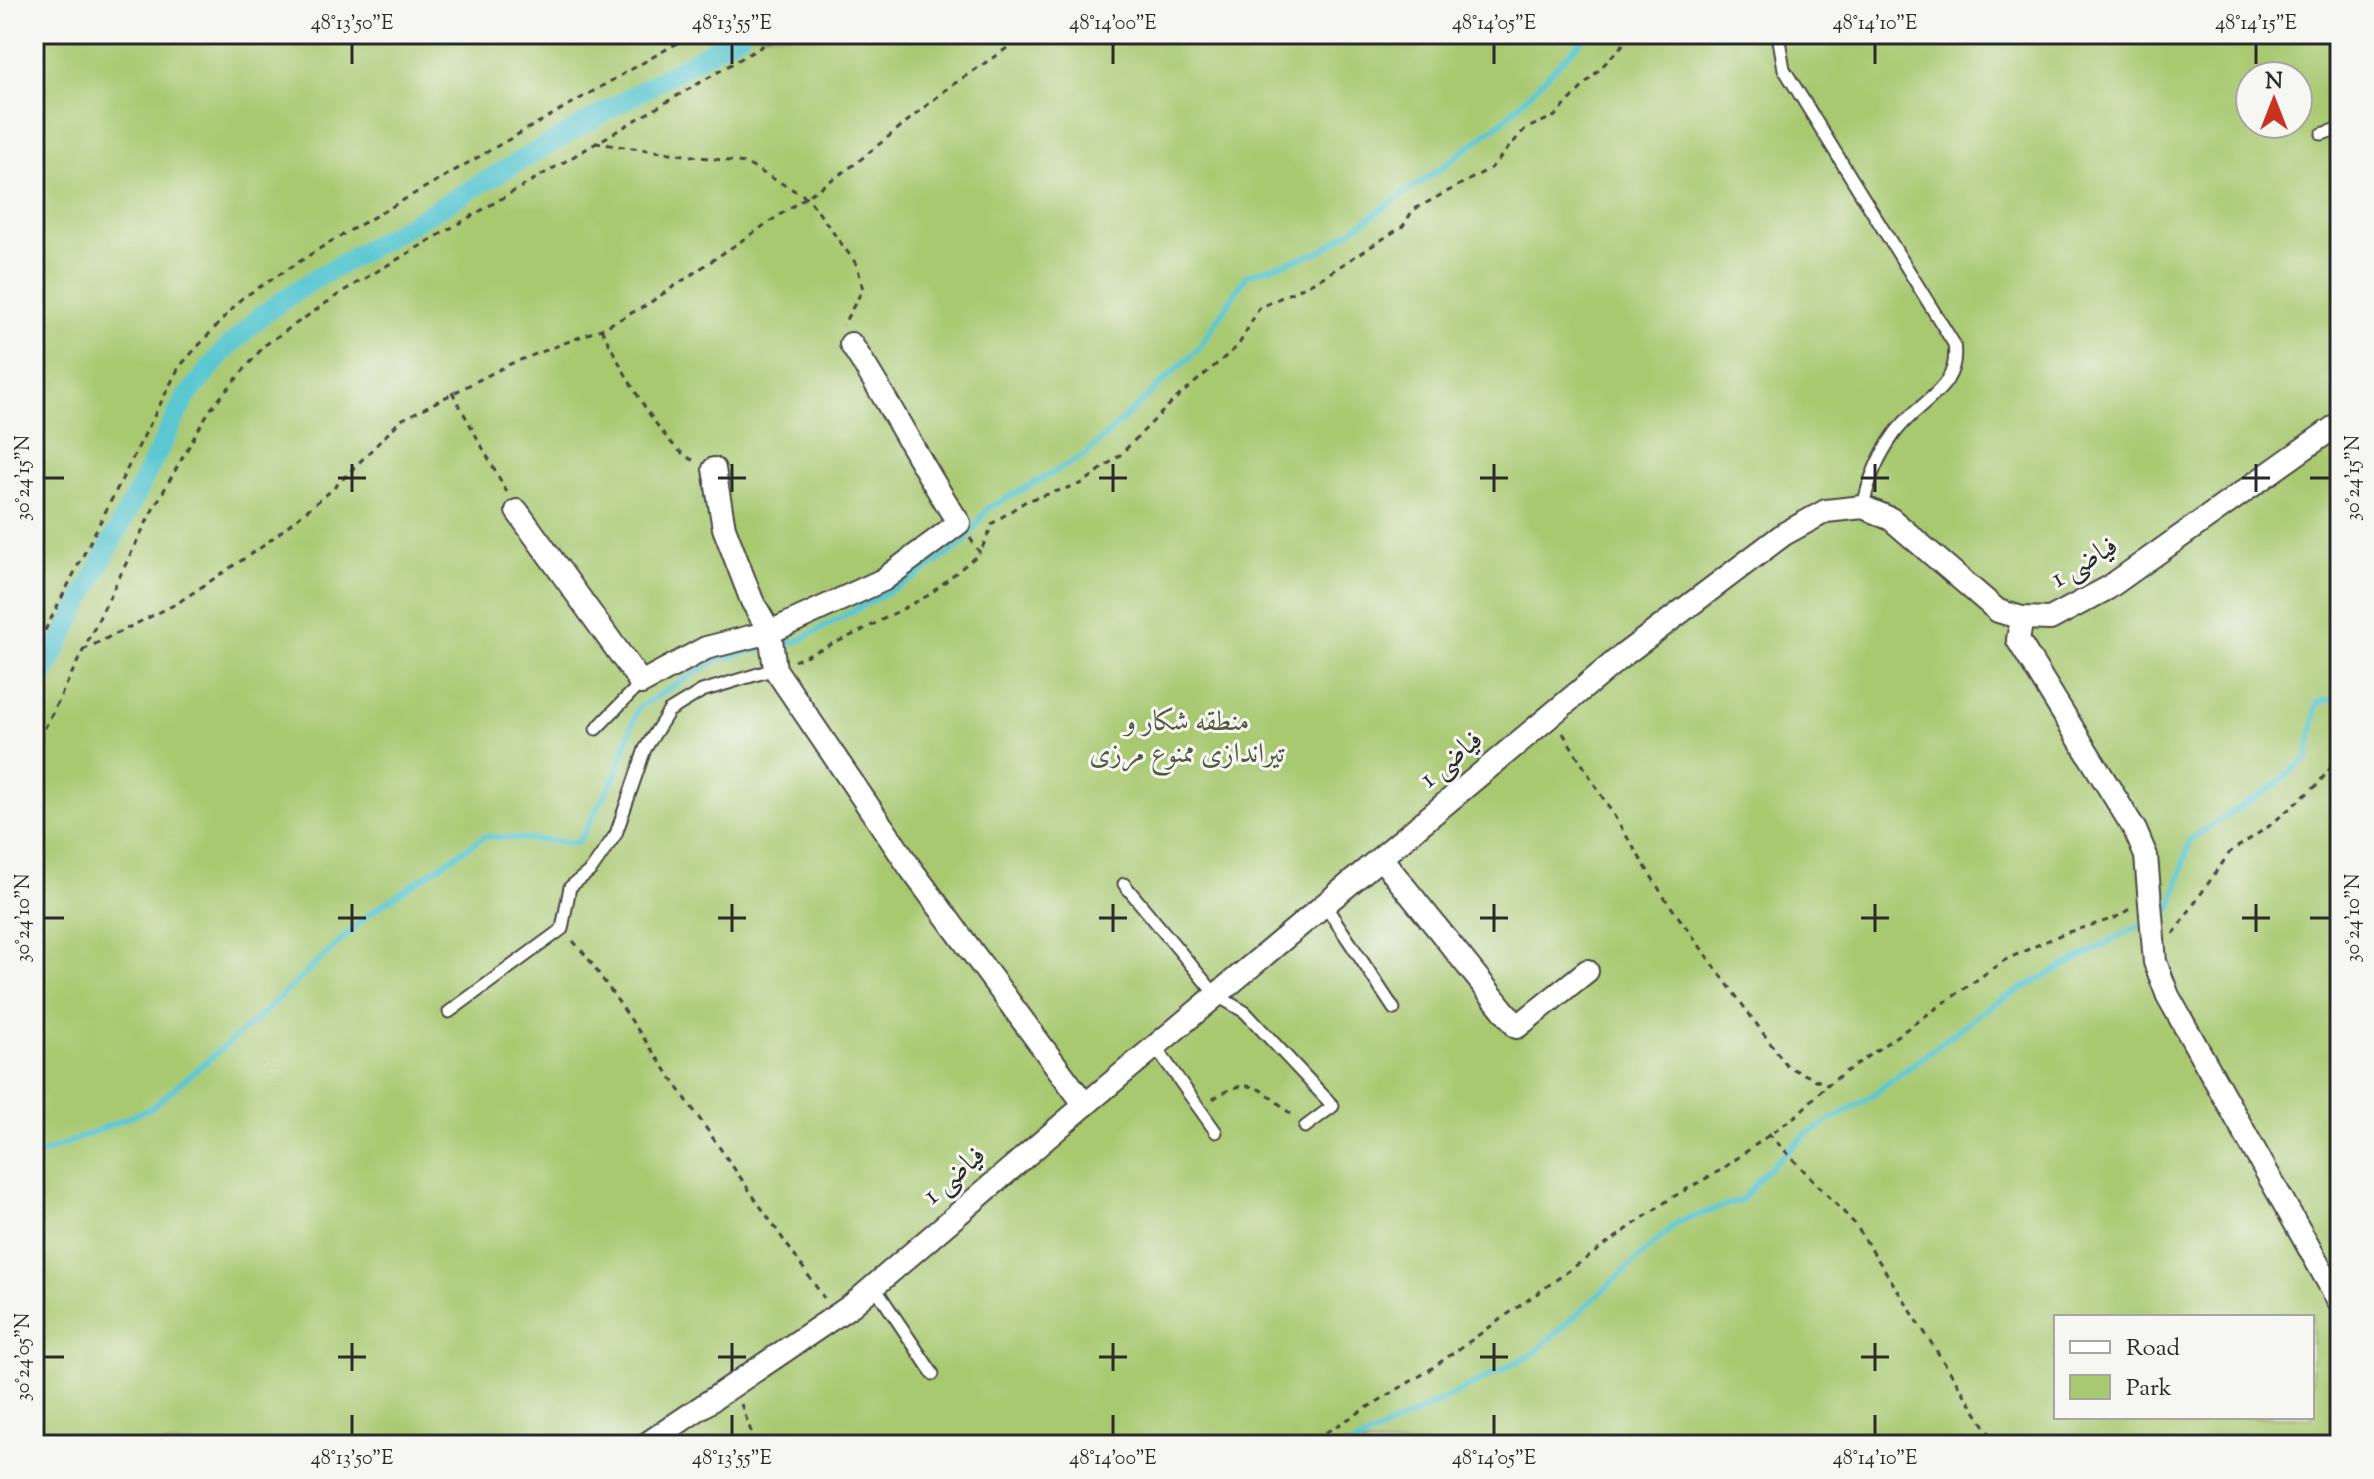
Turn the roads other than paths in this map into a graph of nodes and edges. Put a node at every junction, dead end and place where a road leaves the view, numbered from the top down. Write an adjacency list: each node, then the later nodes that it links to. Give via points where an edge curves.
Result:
1 (1778, 34): 7 (lane, via 1784,69 1954,344 1957,364 1946,383 1897,430 1871,471)
2 (2340, 128): 3 (lane)
3 (2322, 134)
4 (851, 344): 10 (street, via 959,523 883,580)
5 (2340, 423): 9 (street, فیاضی 1, via 2108,588 2050,619)
6 (714, 469): 10 (street, via 724,528)
7 (1863, 507): 9 (street, via 1891,519 1998,611); 13 (street, فیاضی 1, via 1826,511 1784,534 1629,651)
8 (517, 511): 11 (street)
9 (2022, 618): 25 (street, via 2018,640 2146,856 2155,962 2168,996)
10 (772, 650): 11 (street, via 706,648); 19 (lane, via 669,711 645,749 616,834 591,870 570,887 562,929); 21 (street, via 911,869)
11 (641, 683): 12 (lane)
12 (596, 729)
13 (1381, 858): 15 (street, فیاضی 1); 16 (street, via 1517,1027)
14 (1124, 884): 17 (lane)
15 (1325, 905): 17 (street, فیاضی 1); 18 (lane)
16 (1587, 971)
17 (1216, 995): 20 (street, فیاضی 1); 22 (lane, via 1245,1012 1333,1106)
18 (1394, 1009)
19 (449, 1012)
20 (1155, 1046): 21 (street, فیاضی 1); 23 (lane)
21 (1085, 1105): 24 (street, فیاضی 1)
22 (1305, 1127)
23 (1216, 1132)
24 (874, 1286): 26 (lane); 27 (street, فیاضی 1)
25 (2340, 1303)
26 (933, 1374)
27 (645, 1445)

